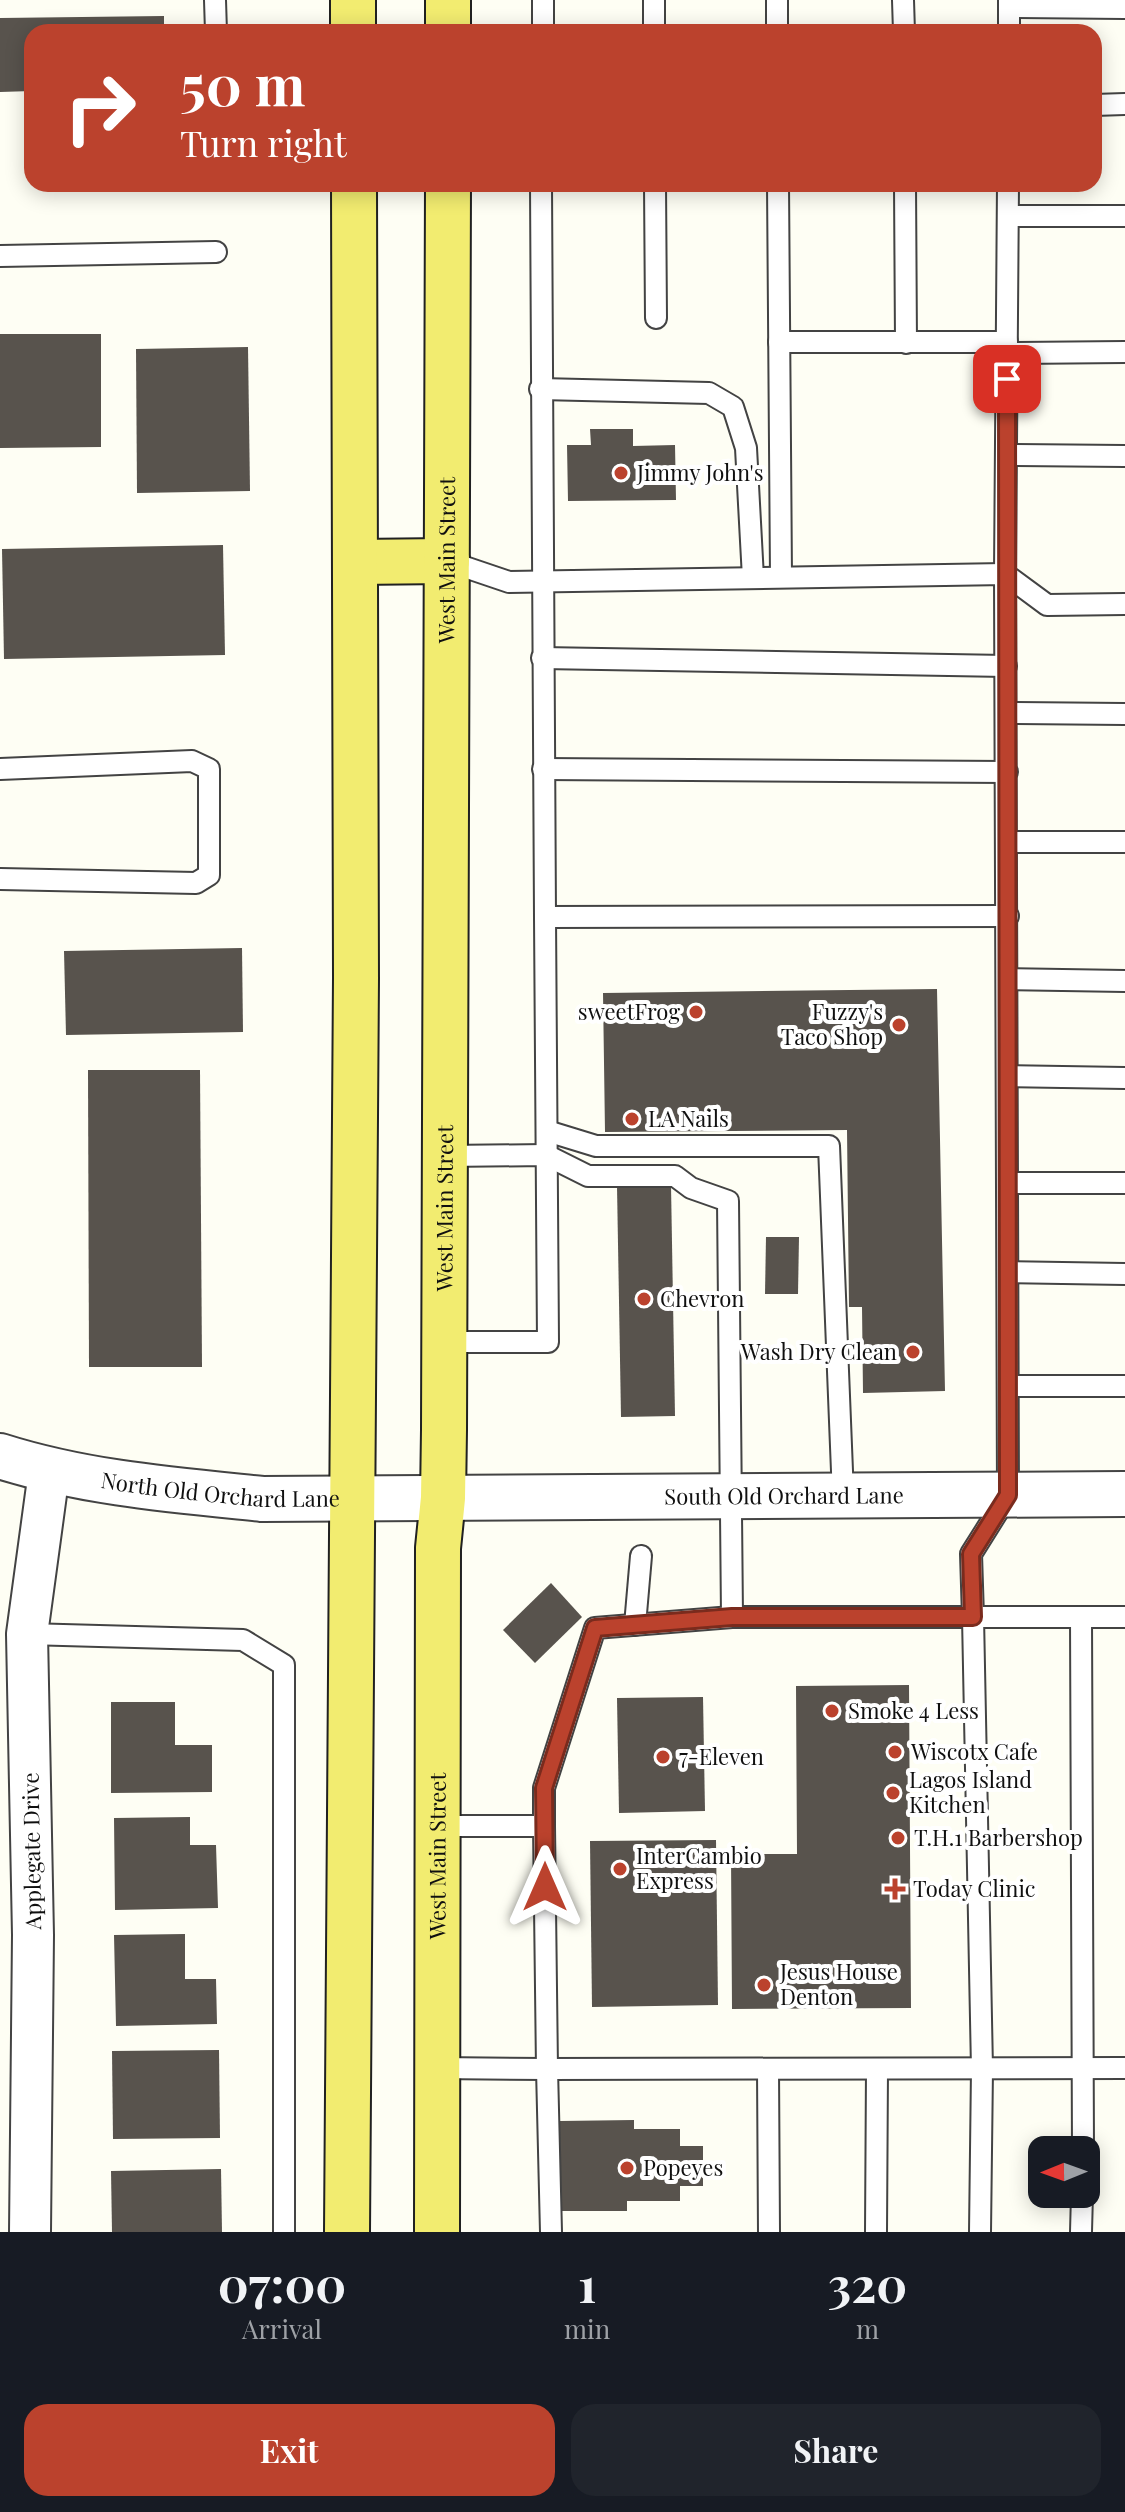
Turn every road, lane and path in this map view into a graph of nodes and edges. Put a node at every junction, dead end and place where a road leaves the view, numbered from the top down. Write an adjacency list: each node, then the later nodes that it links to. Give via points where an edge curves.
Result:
1 (215, 0): 10 (lane)
2 (353, 0): 11 (main road)
3 (448, 0): 12 (main road)
4 (543, 0): 13 (lane)
5 (654, 0): 14 (lane)
6 (777, 0): 15 (lane)
7 (903, 0): 16 (lane)
8 (1009, 4): 9 (lane)
9 (1125, 8)
10 (216, 24)
11 (353, 24)
12 (448, 24)
13 (543, 24)
14 (654, 24)
15 (777, 24)
16 (904, 24)
17 (1125, 104): 18 (lane)
18 (1102, 105)
19 (354, 192): 39 (main road)
20 (448, 192): 38 (main road, West Main Street)
21 (541, 192): 35 (lane)
22 (655, 192): 30 (lane)
23 (778, 192): 31 (lane)
24 (905, 192): 32 (lane)
25 (1008, 192): 26 (lane)
26 (1008, 216): 27 (lane); 33 (lane)
27 (1125, 216)
28 (216, 252): 29 (lane)
29 (0, 256)
30 (656, 318)
31 (779, 342): 32 (lane); 41 (lane)
32 (906, 343): 33 (lane)
33 (1007, 348): 34 (lane); 36 (lane)
34 (1125, 352)
35 (540, 389): 42 (lane, via 709,393 733,407 746,448); 43 (lane)
36 (1006, 455): 37 (lane); 40 (lane)
37 (1125, 456)
38 (447, 561): 39 (main road); 43 (lane, via 509,582); 63 (main road, West Main Street)
39 (355, 562): 77 (main road)
40 (1005, 574): 41 (lane); 44 (lane, via 1047,605); 46 (lane)
41 (781, 577): 42 (lane)
42 (753, 578): 43 (lane)
43 (541, 581): 45 (lane)
44 (1125, 604)
45 (542, 658): 46 (lane); 50 (lane)
46 (1006, 666): 47 (lane)
47 (1007, 713): 48 (lane); 51 (lane)
48 (1125, 714)
49 (0, 769): 54 (lane, via 192,761 209,769 209,875 196,883)
50 (543, 769): 51 (lane); 56 (lane)
51 (1007, 772): 52 (lane)
52 (1007, 842): 53 (lane); 55 (lane)
53 (1125, 842)
54 (0, 879)
55 (1008, 916): 56 (lane); 57 (lane)
56 (545, 917): 61 (lane)
57 (1008, 979): 58 (lane); 59 (lane)
58 (1125, 981)
59 (1008, 1076): 60 (lane); 64 (lane)
60 (1125, 1078)
61 (547, 1131): 62 (lane); 75 (lane, via 596,1146 829,1146)
62 (546, 1155): 63 (lane); 68 (lane, via 548,1342); 76 (lane, via 588,1176 675,1176 691,1188 728,1201)
63 (445, 1156): 68 (main road, West Main Street)
64 (1008, 1183): 65 (lane); 66 (lane)
65 (1125, 1183)
66 (1008, 1272): 67 (lane); 69 (lane)
67 (1125, 1274)
68 (444, 1342): 78 (main road, West Main Street)
69 (1008, 1386): 70 (lane); 74 (lane)
70 (1125, 1386)
71 (0, 1456): 72 (street, North Old Orchard Lane)
72 (49, 1472): 77 (street, North Old Orchard Lane, via 262,1499); 85 (street, Applegate Drive)
73 (1125, 1494): 74 (street, South Old Orchard Lane)
74 (1008, 1495): 75 (street, South Old Orchard Lane); 81 (lane, via 971,1554)
75 (843, 1496): 76 (street, South Old Orchard Lane)
76 (728, 1497): 78 (street, South Old Orchard Lane); 80 (lane)
77 (351, 1498): 78 (street, North Old Orchard Lane); 99 (main road)
78 (443, 1498): 86 (main road, West Main Street, via 438,1548)
79 (641, 1556): 84 (lane)
80 (732, 1617): 81 (lane); 84 (lane)
81 (973, 1617): 82 (lane); 93 (lane)
82 (1081, 1617): 83 (lane); 94 (lane)
83 (1125, 1617)
84 (635, 1625): 87 (lane, via 595,1628 544,1788)
85 (27, 1634): 97 (street, Applegate Drive, via 33,1935); 98 (lane, via 243,1640 284,1665)
86 (437, 1826): 87 (lane); 88 (main road, West Main Street)
87 (544, 1826): 90 (lane)
88 (437, 2068): 90 (lane); 100 (main road, West Main Street)
89 (1125, 2068): 94 (lane)
90 (547, 2069): 91 (lane); 101 (lane)
91 (768, 2069): 92 (lane); 102 (lane)
92 (877, 2069): 93 (lane); 103 (lane)
93 (982, 2069): 94 (lane); 104 (lane)
94 (1084, 2069): 95 (lane)
95 (1083, 2136)
96 (1082, 2208): 105 (lane)
97 (30, 2232)
98 (284, 2232)
99 (347, 2232)
100 (437, 2232)
101 (551, 2232)
102 (769, 2232)
103 (876, 2232)
104 (980, 2232)
105 (1081, 2232)

